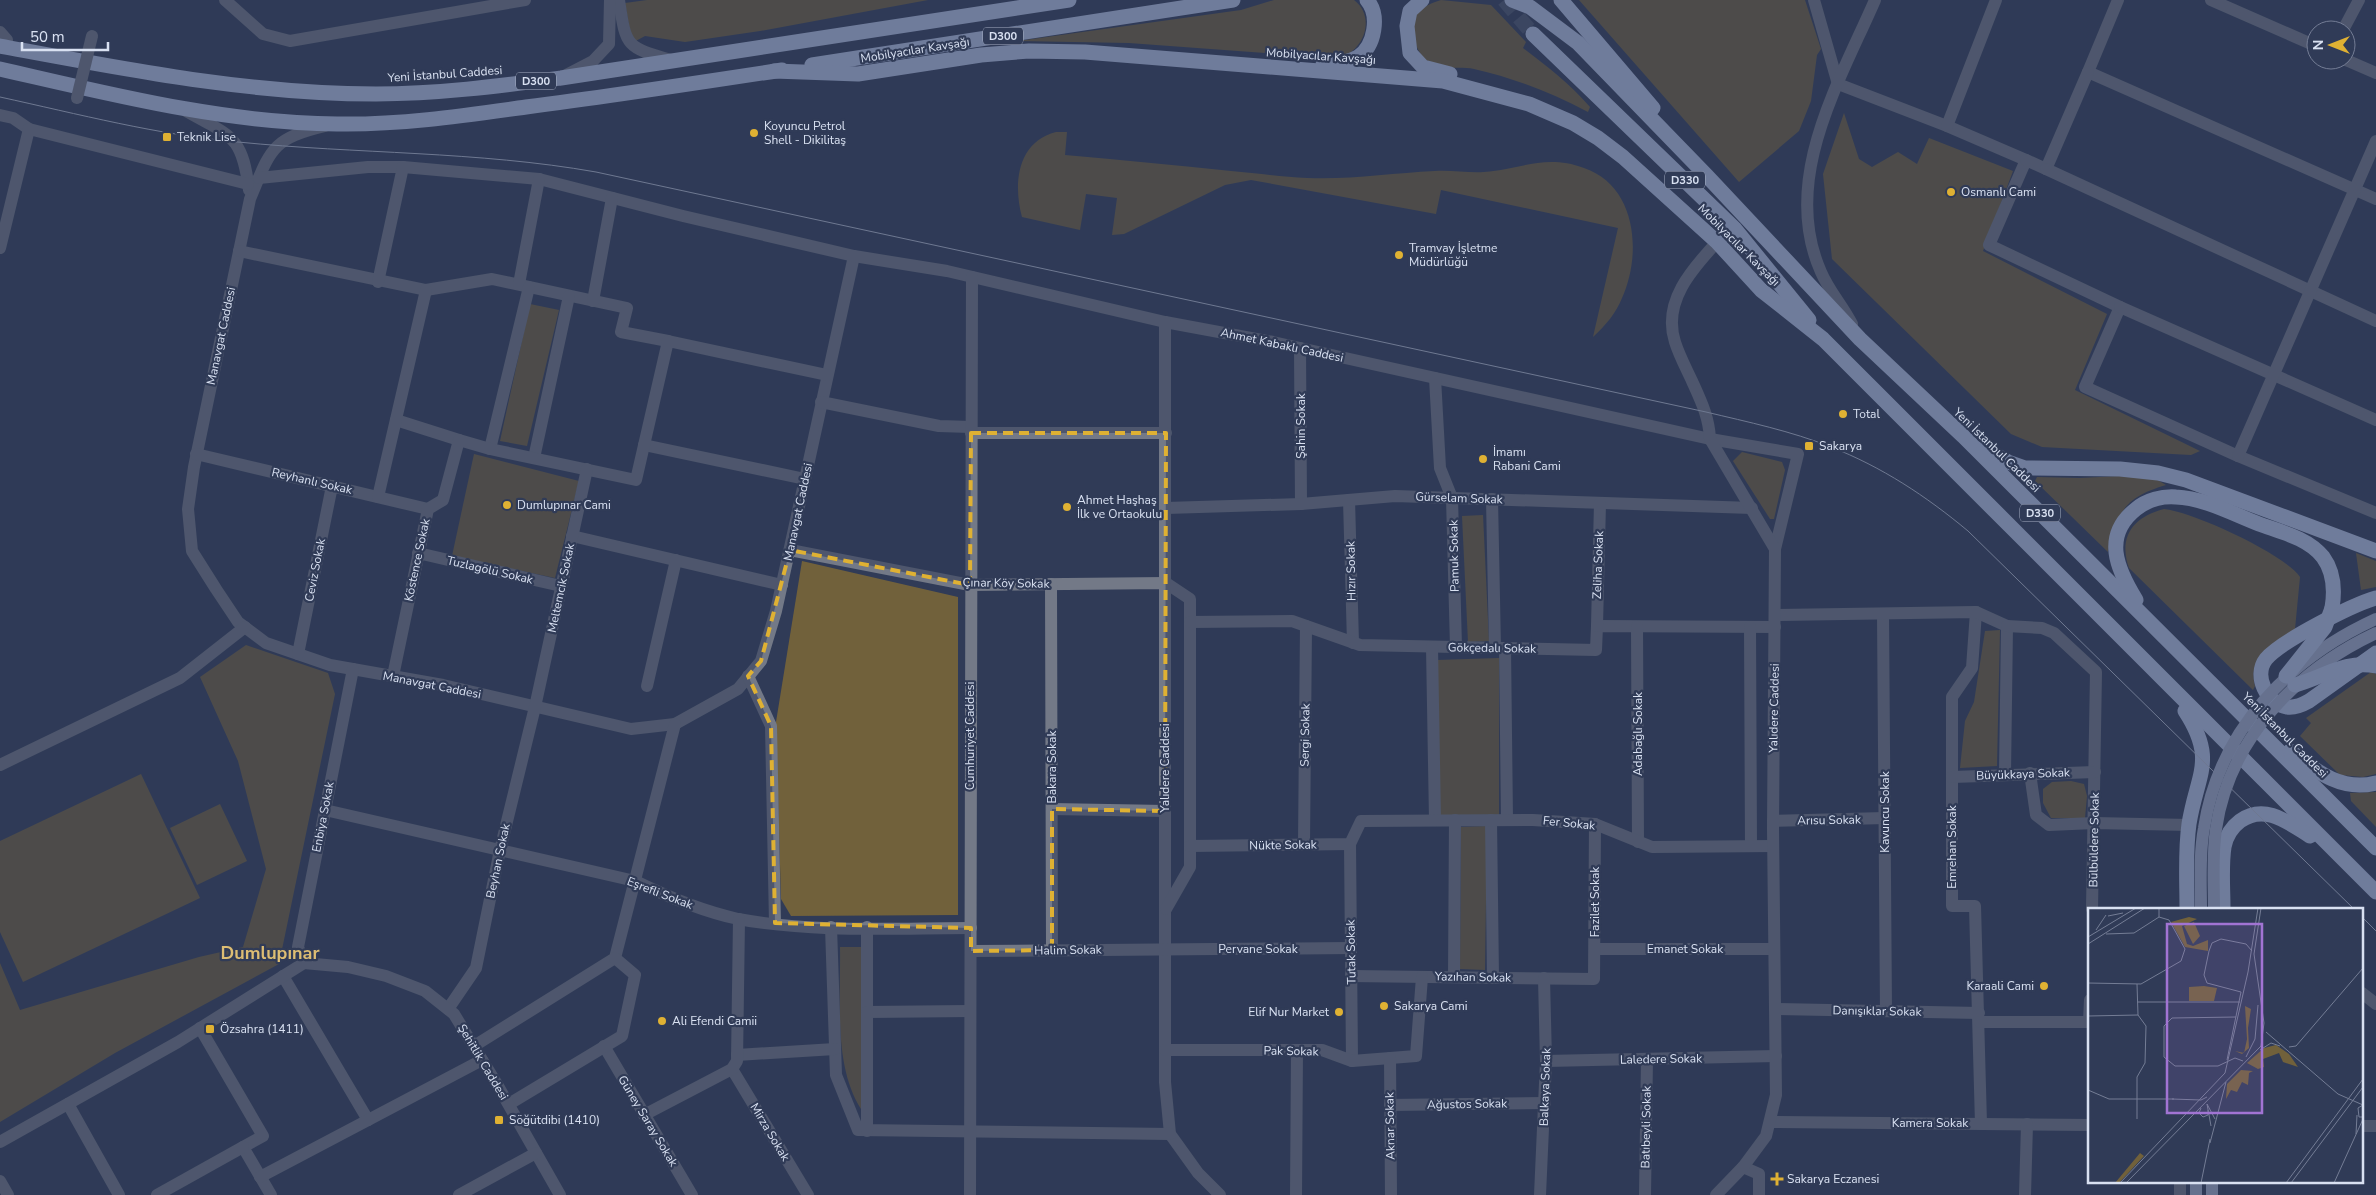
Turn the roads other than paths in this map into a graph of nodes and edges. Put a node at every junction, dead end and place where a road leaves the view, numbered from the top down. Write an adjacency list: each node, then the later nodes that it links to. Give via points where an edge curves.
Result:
1 (225, 0): 2 (street, via 263,34 290,41)
2 (525, 0)
3 (610, 0): 29 (street, via 609,44 593,61)
4 (619, 0): 22 (street, via 625,36 640,51)
5 (1069, 0): 22 (highway, Yeni İstanbul Caddesi / D300)
6 (1233, 0): 26 (highway, Mobilyacılar Kavşağı / D300)
7 (1367, 0): 24 (highway, via 1374,20 1374,33 1367,49 1358,57 1339,64)
8 (1422, 0): 31 (highway, via 1410,11 1407,26 1410,53 1423,67 1473,78)
9 (1512, 0): 42 (highway, via 1530,7 1578,44)
10 (1561, 0): 42 (highway, D330, via 1664,120)
11 (1814, 0): 30 (street)
12 (1875, 0): 30 (street)
13 (1996, 0): 36 (street)
14 (2118, 0): 27 (street)
15 (2211, 0): 21 (street)
16 (2358, 0): 17 (street)
17 (2348, 20)
18 (1533, 34): 62 (highway, Mobilyacılar Kavşağı / D330, via 1734,229)
19 (92, 36): 32 (street, bridge)
20 (2, 39): 29 (highway, Yeni İstanbul Caddesi / D300, via 32,52 187,79 307,92 417,93)
21 (2306, 42)
22 (671, 60): 29 (highway, Yeni İstanbul Caddesi / D300)
23 (2356, 64): 28 (street)
24 (1260, 66): 26 (highway, Mobilyacılar Kavşağı, via 1086,52 1029,51 981,54 858,74); 31 (highway, Mobilyacılar Kavşağı, via 1443,80)
25 (0, 69): 33 (highway, D300)
26 (774, 71): 35 (highway, D300, via 408,123)
27 (2088, 72): 41 (street); 45 (street)
28 (2376, 73)
29 (561, 78)
30 (1838, 84): 36 (street); 63 (street, via 1814,149 1807,206 1811,241 1820,272)
31 (1501, 95): 48 (highway, Mobilyacılar Kavşağı, via 1573,123 1598,138)
32 (77, 98)
33 (182, 108): 35 (highway, D300, via 242,117); 44 (street, Manavgat Caddesi, via 236,142)
34 (0, 115): 37 (street, Ahmet Kabaklı Caddesi)
35 (334, 124): 44 (street, via 281,141)
36 (1947, 126): 39 (street)
37 (33, 130): 44 (street, Ahmet Kabaklı Caddesi); 49 (street)
38 (2376, 141): 45 (street)
39 (2026, 160): 41 (street); 59 (street, via 1989,245)
40 (403, 167): 43 (street, Ahmet Kabaklı Caddesi); 44 (street, Ahmet Kabaklı Caddesi, via 368,167); 53 (street)
41 (2046, 169): 56 (street)
42 (1707, 176): 63 (highway, Yeni İstanbul Caddesi / D330)
43 (539, 179): 46 (street, Ahmet Kabaklı Caddesi); 54 (street)
44 (254, 181): 50 (street, Manavgat Caddesi)
45 (2354, 190): 47 (street); 56 (street)
46 (612, 198): 51 (street, Ahmet Kabaklı Caddesi); 58 (street)
47 (2376, 199)
48 (1717, 242): 62 (highway, Mobilyacılar Kavşağı, via 1761,290); 75 (street, Yalıdere Caddesi, via 1682,285 1676,298 1673,324 1675,343 1709,418)
49 (0, 248)
50 (239, 251): 53 (street); 79 (street, Manavgat Caddesi)
51 (854, 256): 52 (street, Ahmet Kabaklı Caddesi); 67 (street, Manavgat Caddesi)
52 (972, 277): 61 (street, Ahmet Kabaklı Caddesi); 72 (street, Cumhuriyet Caddesi)
53 (378, 282): 55 (street)
54 (524, 286): 55 (street, via 492,279); 57 (street); 78 (street)
55 (426, 290): 70 (street)
56 (2310, 291): 60 (street); 66 (street)
57 (570, 296): 58 (street); 81 (street)
58 (593, 301): 64 (street, via 627,308 621,332)
59 (2120, 307): 66 (street); 80 (street, via 2085,387)
60 (2376, 321)
61 (1165, 322): 65 (street, Ahmet Kabaklı Caddesi); 73 (street, Yalıdere Caddesi)
62 (1823, 339): 131 (highway, D330)
63 (1860, 339): 74 (highway, Yeni İstanbul Caddesi / D330)
64 (668, 341): 67 (street); 77 (street)
65 (1300, 348): 68 (street, Ahmet Kabaklı Caddesi); 90 (street, Şahin Sokak)
66 (2274, 375): 71 (street); 80 (street)
67 (827, 376): 69 (street, Manavgat Caddesi)
68 (1435, 378): 75 (street, Ahmet Kabaklı Caddesi); 86 (street, Pamuk Sokak, via 1440,468)
69 (821, 402): 72 (street); 83 (street, Manavgat Caddesi)
70 (396, 420): 76 (street); 85 (street)
71 (2376, 420)
72 (971, 430): 73 (street); 104 (street, Cumhuriyet Caddesi)
73 (1166, 433): 91 (street, Yalıdere Caddesi)
74 (1963, 436): 98 (highway, via 2025,468 2133,469 2173,476); 111 (highway, Yeni İstanbul Caddesi / D330)
75 (1710, 439): 92 (street, Yalıdere Caddesi); 96 (street, Ahmet Kabaklı Caddesi, via 1798,454)
76 (460, 440): 78 (street); 93 (street, Köstence Sokak, via 443,500)
77 (644, 444): 82 (street, via 636,480); 83 (street)
78 (490, 449): 81 (street)
79 (196, 454): 84 (street, Reyhanlı Sokak); 116 (street, Manavgat Caddesi, via 188,509 192,551)
80 (2238, 456): 94 (street)
81 (534, 458): 82 (street)
82 (587, 469): 95 (street, Meltemcik Sokak)
83 (805, 479): 97 (street, Manavgat Caddesi)
84 (332, 486): 85 (street, Reyhanlı Sokak); 125 (street, Ceviz Sokak)
85 (378, 497): 93 (street, Reyhanlı Sokak)
86 (1452, 498): 87 (street, Gürselam Sokak); 88 (street, Gürselam Sokak, via 1395,496); 122 (street, Pamuk Sokak)
87 (1492, 499): 89 (street, Gürselam Sokak); 123 (street)
88 (1349, 500): 90 (street, Gürselam Sokak); 120 (street, Hızır Sokak)
89 (1600, 503): 92 (street, Gürselam Sokak); 114 (street, Zeliha Sokak)
90 (1301, 504): 91 (street, Gürselam Sokak)
91 (1166, 508): 101 (street, Yalıdere Caddesi)
92 (1752, 508): 96 (street, Yalıdere Caddesi)
93 (428, 509): 99 (street, Köstence Sokak)
94 (2376, 513)
95 (572, 536): 100 (street); 105 (street, Meltemcik Sokak)
96 (1775, 549): 110 (street, Yalıdere Caddesi)
97 (790, 550): 103 (street, Manavgat Caddesi); 104 (street, Çınar Köy Sokak)
98 (2376, 551)
99 (418, 553): 105 (street, Tuzlagölü Sokak); 128 (street, Köstence Sokak)
100 (676, 560): 103 (street); 132 (street)
101 (1166, 583): 102 (street, Çınar Köy Sokak); 112 (street, via 1190,599); 144 (street, Yalıdere Caddesi)
102 (1051, 584): 104 (street, Çınar Köy Sokak); 142 (street, Bakara Sokak)
103 (782, 585): 129 (street, Manavgat Caddesi, via 761,661)
104 (970, 585): 176 (street, Cumhuriyet Caddesi)
105 (561, 586): 133 (street, Meltemcik Sokak)
106 (2376, 598): 124 (highway, via 2339,613 2272,653 2261,668 2263,686 2275,701 2289,707 2298,706)
107 (1976, 612): 108 (street); 115 (street); 140 (street, Emrehan Sokak, via 1972,668 1952,697)
108 (1884, 614): 110 (street); 145 (street, Kavuncu Sokak)
109 (2376, 619): 130 (main road, bridge, via 2317,651)
110 (1775, 621): 118 (street); 150 (street, Yalıdere Caddesi)
111 (2149, 621): 130 (highway, bridge, via 2121,574 2116,558 2116,540 2124,521 2150,501 2174,496 2197,501 2307,543 2329,567 2333,581 2332,608 2325,627); 135 (highway, Yeni İstanbul Caddesi / D330)
112 (1190, 622): 113 (street, Gökçedalı Sokak, via 1292,621); 158 (street)
113 (1306, 626): 120 (street, Gökçedalı Sokak); 156 (street, Sergi Sokak)
114 (1596, 626): 117 (street); 123 (street, Gökçedalı Sokak, via 1596,650)
115 (2007, 626): 137 (street, Bülbüldere Sokak, via 2042,628 2054,633 2096,672); 139 (street)
116 (244, 627): 125 (street, Manavgat Caddesi, via 266,643); 136 (street, via 180,678)
117 (1637, 627): 118 (street); 155 (street, Adabağlı Sokak)
118 (1750, 627): 159 (street)
119 (2376, 633): 130 (main road, bridge)
120 (1353, 643): 121 (street, Gökçedalı Sokak)
121 (1432, 646): 122 (street, Gökçedalı Sokak); 146 (street)
122 (1456, 647): 123 (street, Gökçedalı Sokak)
123 (1500, 648): 149 (street)
124 (2376, 653)
125 (298, 654): 127 (street, Manavgat Caddesi)
126 (2376, 666): 130 (highway, bridge, via 2342,666)
127 (353, 669): 128 (street, Manavgat Caddesi); 143 (street, Enbiya Sokak)
128 (393, 676): 133 (street, Manavgat Caddesi)
129 (748, 676): 134 (street, Manavgat Caddesi, via 738,689); 173 (street, via 771,726)
130 (2291, 681): 168 (main road, bridge, via 2267,696 2232,747 2214,786 2202,839); 169 (main road, bridge, via 2238,762 2226,790 2216,834)
131 (2168, 685): 153 (highway, via 2197,730 2203,751 2203,770); 163 (highway, D330)
132 (647, 686)
133 (536, 707): 134 (street, Manavgat Caddesi, via 631,729); 162 (street, Beyhan Sokak)
134 (675, 724): 164 (street)
135 (2264, 735): 141 (highway, via 2336,782); 161 (highway, Yeni İstanbul Caddesi / D330)
136 (0, 765)
137 (2095, 772): 138 (street, Büyükkaya Sokak); 151 (street, Bülbüldere Sokak)
138 (2030, 773): 139 (street, Büyükkaya Sokak); 151 (street, via 2036,816 2050,825)
139 (2004, 774): 140 (street, Büyükkaya Sokak)
140 (1952, 777): 199 (street, Emrehan Sokak, via 1952,906 1975,906)
141 (2376, 783)
142 (1052, 809): 144 (street); 181 (street, Bakara Sokak)
143 (325, 810): 162 (street, Eşrefli Sokak); 184 (street, Enbiya Sokak, via 298,947)
144 (1165, 811): 171 (street, Yalıdere Caddesi)
145 (1885, 818): 150 (street, Arısu Sokak); 197 (street, Kavuncu Sokak)
146 (1435, 820): 147 (street, Fer Sokak); 157 (street, Fer Sokak, via 1362,821)
147 (1455, 820): 148 (street, Fer Sokak); 188 (street)
148 (1491, 820): 149 (street, Fer Sokak); 189 (street)
149 (1507, 820): 152 (street, Fer Sokak)
150 (1773, 821): 160 (street, Yalıdere Caddesi)
151 (2094, 823): 153 (street); 166 (street, Bülbüldere Sokak)
152 (1595, 824): 155 (street, Fer Sokak); 179 (street, Fazilet Sokak)
153 (2189, 825): 154 (highway, via 2203,817 2216,818 2222,821); 154 (highway, via 2194,836 2203,843 2214,844); 167 (highway)
154 (2229, 834): 163 (highway, via 2245,818 2266,814 2282,819); 170 (highway, via 2224,855)
155 (1638, 842): 159 (street, Fer Sokak, via 1652,847)
156 (1304, 844): 157 (street, Nükte Sokak); 158 (street, Nükte Sokak)
157 (1350, 844): 177 (street, Tutak Sokak)
158 (1190, 846): 171 (street, via 1190,866)
159 (1751, 846): 160 (street, Fer Sokak)
160 (1773, 846): 180 (street, Yalıdere Caddesi)
161 (2376, 848)
162 (500, 850): 164 (street, Eşrefli Sokak); 194 (street, Beyhan Sokak, via 476,968)
163 (2334, 851): 165 (highway, D330)
164 (635, 881): 172 (street, Eşrefli Sokak, via 680,902); 183 (street)
165 (2376, 892)
166 (2092, 908)
167 (2187, 908)
168 (2201, 908)
169 (2214, 908)
170 (2223, 908)
171 (1165, 911): 178 (street, Yalıdere Caddesi)
172 (738, 918): 173 (street, Eşrefli Sokak); 207 (street)
173 (775, 923): 174 (street, Eşrefli Sokak)
174 (831, 927): 175 (street, Eşrefli Sokak); 204 (street)
175 (866, 927): 176 (street, Eşrefli Sokak); 198 (street)
176 (971, 928): 182 (street, Cumhuriyet Caddesi)
177 (1351, 948): 178 (street, Pervane Sokak); 186 (street, Tutak Sokak)
178 (1165, 949): 181 (street, Halim Sokak); 205 (street, Yalıdere Caddesi)
179 (1595, 949): 180 (street, Emanet Sokak); 191 (street, Fazilet Sokak)
180 (1774, 949): 195 (street, Yalıdere Caddesi)
181 (1052, 950): 182 (street, Halim Sokak)
182 (970, 951): 196 (street, Cumhuriyet Caddesi)
183 (615, 958): 202 (street); 203 (street, via 634,975 622,1036)
184 (304, 963): 185 (street); 194 (street, Şehitlik Caddesi, via 348,967 386,976 425,991)
185 (284, 976): 201 (street); 220 (street)
186 (1351, 976): 187 (street, Yazıhan Sokak); 212 (street, Tutak Sokak)
187 (1422, 977): 188 (street, Yazıhan Sokak); 209 (street, Pak Sokak, via 1416,1056)
188 (1454, 977): 189 (street, Yazıhan Sokak)
189 (1494, 978): 190 (street, Yazıhan Sokak)
190 (1544, 978): 191 (street, Yazıhan Sokak); 213 (street, Balkaya Sokak)
191 (1594, 979)
192 (2364, 995): 193 (street)
193 (2376, 1004)
194 (448, 1009): 202 (street, Şehitlik Caddesi)
195 (1775, 1009): 197 (street, Danışıklar Sokak); 208 (street, Yalıdere Caddesi)
196 (970, 1011): 198 (street); 226 (street, Cumhuriyet Caddesi)
197 (1886, 1011): 199 (street, Danışıklar Sokak)
198 (866, 1012): 225 (street)
199 (1980, 1018): 200 (street, Danışıklar Sokak); 222 (street, Emrehan Sokak)
200 (2088, 1022)
201 (200, 1028): 216 (street); 229 (street, via 263,1136)
202 (474, 1046): 211 (street, Şehitlik Caddesi)
203 (604, 1046): 217 (street); 219 (street, Güney Saray Sokak)
204 (835, 1049): 207 (street); 225 (street, via 836,1075 843,1094 858,1130)
205 (1165, 1050): 206 (street, Pak Sokak); 227 (street, Yalıdere Caddesi)
206 (1297, 1050): 212 (street, Pak Sokak, via 1322,1050); 247 (street)
207 (737, 1055): 214 (street)
208 (1776, 1056): 210 (street, Laledere Sokak); 221 (street, Yalıdere Caddesi, via 1776,1095)
209 (1390, 1058): 212 (street, Pak Sokak); 218 (street, Aknar Sokak)
210 (1647, 1059): 213 (street, Laledere Sokak); 250 (street, Batıbeyli Sokak)
211 (482, 1060): 217 (street, Şehitlik Caddesi); 220 (street)
212 (1352, 1060)
213 (1546, 1061): 215 (street, Balkaya Sokak)
214 (732, 1069): 219 (street); 244 (street, Mirza Sokak)
215 (1544, 1103): 218 (street, Ağustos Sokak); 249 (street, Balkaya Sokak)
216 (68, 1104): 228 (street); 238 (street)
217 (509, 1104): 230 (street, Şehitlik Caddesi)
218 (1390, 1105): 248 (street, Aknar Sokak)
219 (644, 1115): 243 (street, Güney Saray Sokak)
220 (368, 1120): 232 (street)
221 (1770, 1122): 222 (street, Kamera Sokak); 231 (street, Yalıdere Caddesi, via 1766,1136)
222 (1981, 1124): 223 (street, Kamera Sokak)
223 (2027, 1124): 224 (street, Kamera Sokak); 253 (street)
224 (2088, 1125)
225 (866, 1131): 226 (street)
226 (970, 1133): 227 (street); 245 (street, Cumhuriyet Caddesi)
227 (1170, 1134): 246 (street, via 1198,1173)
228 (0, 1142)
229 (243, 1147): 232 (street); 239 (street)
230 (536, 1153): 241 (street); 242 (street, Şehitlik Caddesi)
231 (1743, 1167): 251 (street, Yalıdere Caddesi); 252 (street, via 1758,1174)
232 (260, 1177): 240 (street)
233 (0, 1181): 237 (street)
234 (2180, 1182): 254 (street)
235 (2196, 1182): 255 (main road)
236 (2212, 1182): 256 (main road)
237 (8, 1195)
238 (119, 1195)
239 (157, 1195)
240 (271, 1195)
241 (459, 1195)
242 (560, 1195)
243 (692, 1195)
244 (808, 1195)
245 (970, 1195)
246 (1220, 1195)
247 (1296, 1195)
248 (1391, 1195)
249 (1540, 1195)
250 (1645, 1195)
251 (1716, 1195)
252 (1758, 1195)
253 (2025, 1195)
254 (2180, 1195)
255 (2196, 1195)
256 (2212, 1195)

